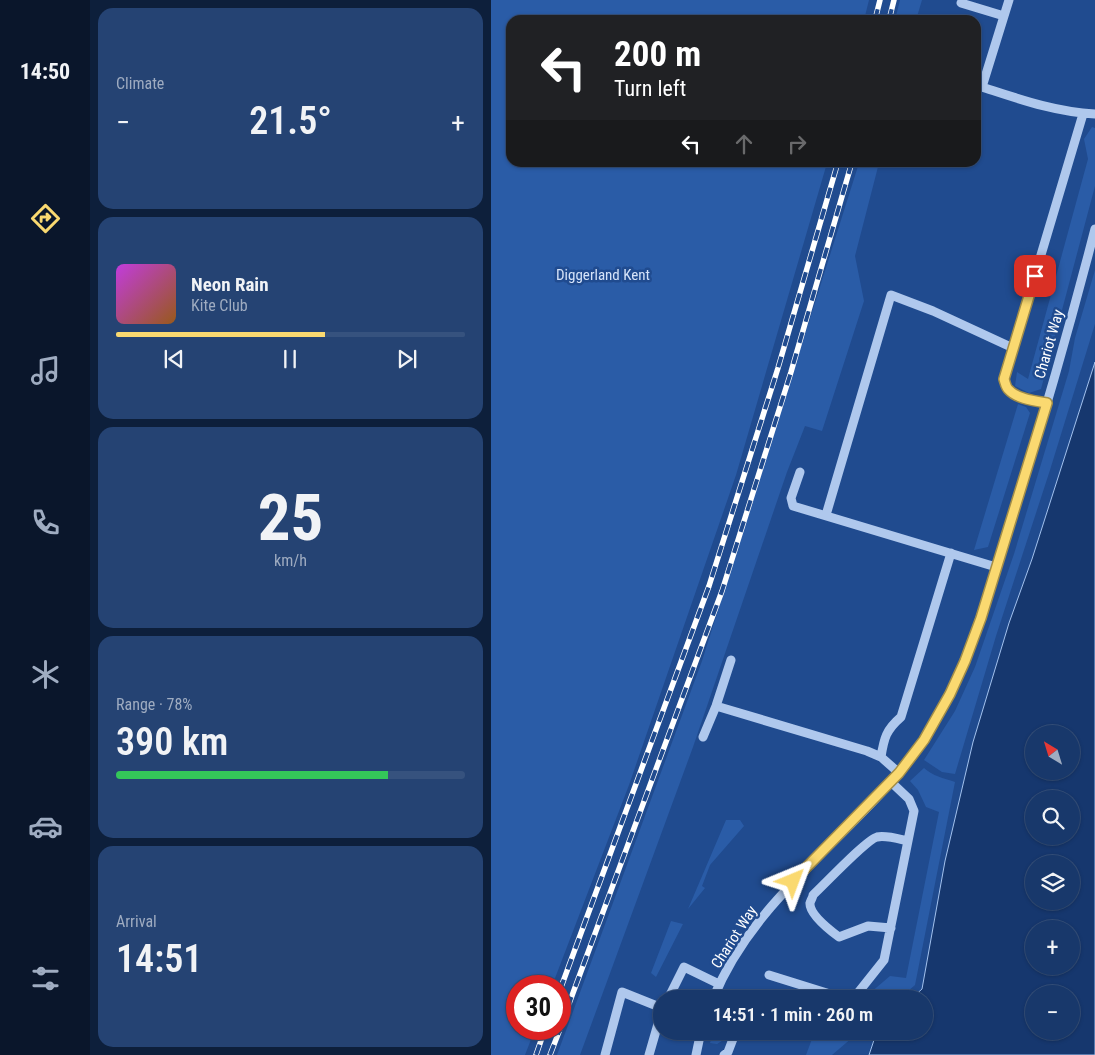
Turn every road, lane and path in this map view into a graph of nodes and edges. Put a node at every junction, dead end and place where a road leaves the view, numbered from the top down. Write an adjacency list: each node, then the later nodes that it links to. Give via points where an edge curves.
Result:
1 (1009, 0): 3 (street)
2 (961, 3): 3 (street)
3 (1004, 16): 4 (street, via 982,87 1037,105)
4 (1083, 114): 5 (street); 7 (street)
5 (1095, 114)
6 (1095, 228): 8 (street, Chariot Way)
7 (1013, 348): 8 (street, via 1004,379 1008,390 1032,401); 10 (street, via 891,294)
8 (1047, 403): 12 (street, Chariot Way)
9 (800, 472): 10 (street, via 791,498 793,506)
10 (826, 515): 11 (street)
11 (951, 553): 12 (street); 16 (street, via 901,718 890,726)
12 (996, 567): 17 (street, Chariot Way, via 981,618 950,694 924,740)
13 (731, 660): 14 (street)
14 (716, 706): 15 (street); 16 (street)
15 (703, 737)
16 (881, 757): 17 (street)
17 (899, 773): 18 (street, Chariot Way)
18 (891, 782): 19 (street, via 909,799 914,811); 22 (street, Chariot Way, via 766,912 740,947)
19 (908, 841): 20 (street); 20 (street, via 876,837 813,895 810,902 811,910 839,937 868,926)
20 (891, 928): 26 (street, via 884,960)
21 (769, 975): 25 (street)
22 (719, 984): 23 (street, via 684,967); 24 (street, Chariot Way)
23 (672, 990)
24 (718, 990)
25 (817, 990)
26 (860, 990)
27 (653, 1005): 31 (street, via 622,992)
28 (653, 1040): 32 (street)
29 (699, 1040): 33 (street)
30 (733, 1040): 34 (street)
31 (605, 1055)
32 (649, 1055)
33 (696, 1055)
34 (724, 1055)

